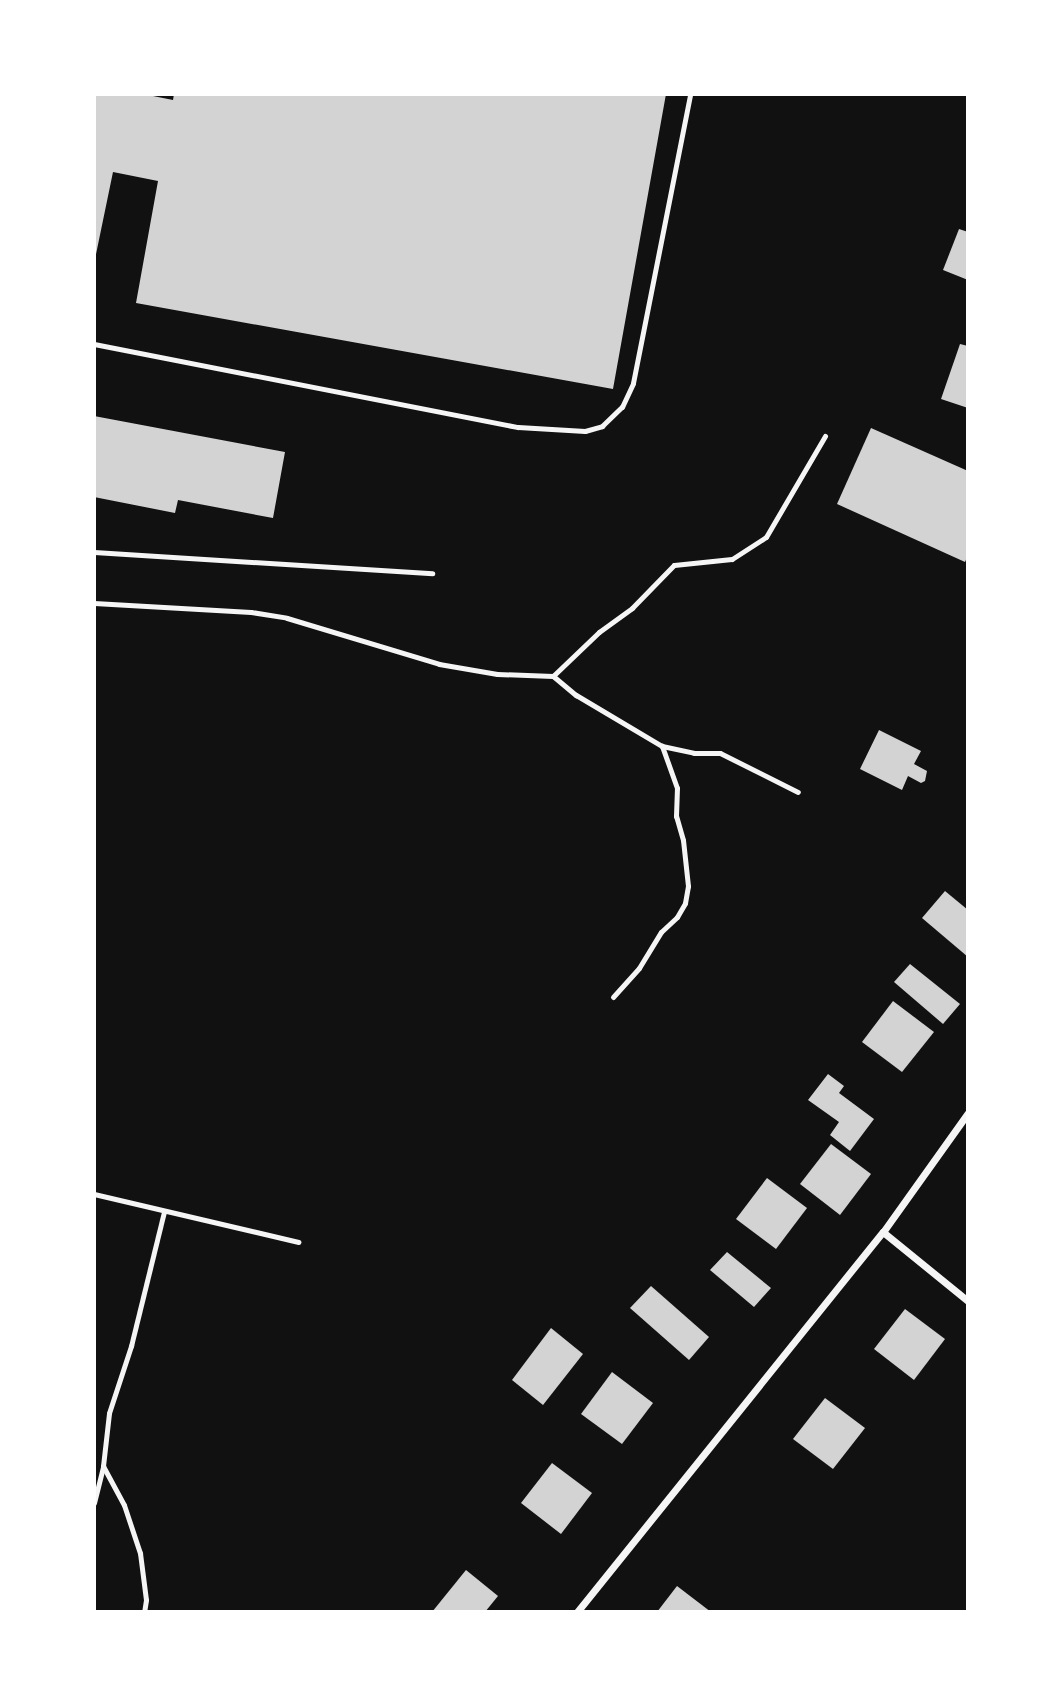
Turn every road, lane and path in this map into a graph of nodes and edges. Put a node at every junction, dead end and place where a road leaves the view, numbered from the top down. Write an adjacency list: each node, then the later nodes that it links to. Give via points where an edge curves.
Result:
1 (690, 94): 2 (lane, via 633,383 622,407 602,426 585,431 519,427)
2 (94, 344)
3 (825, 436): 7 (lane, via 765,537 732,559 674,565)
4 (94, 552): 5 (lane)
5 (432, 573)
6 (94, 603): 7 (lane, via 251,612 287,618 439,664 497,674)
7 (553, 676): 8 (lane, via 576,695)
8 (662, 746): 9 (lane, via 720,753); 10 (lane, via 677,788 676,817 688,886 685,902 639,968)
9 (798, 792)
10 (613, 996)
11 (968, 1113): 14 (street)
12 (94, 1194): 13 (lane)
13 (164, 1212): 15 (lane); 17 (lane, via 131,1346 109,1413)
14 (883, 1232): 16 (street); 20 (street)
15 (298, 1242)
16 (968, 1301)
17 (103, 1466): 18 (lane); 19 (lane, via 124,1506 140,1553)
18 (94, 1503)
19 (144, 1612)
20 (578, 1612)

